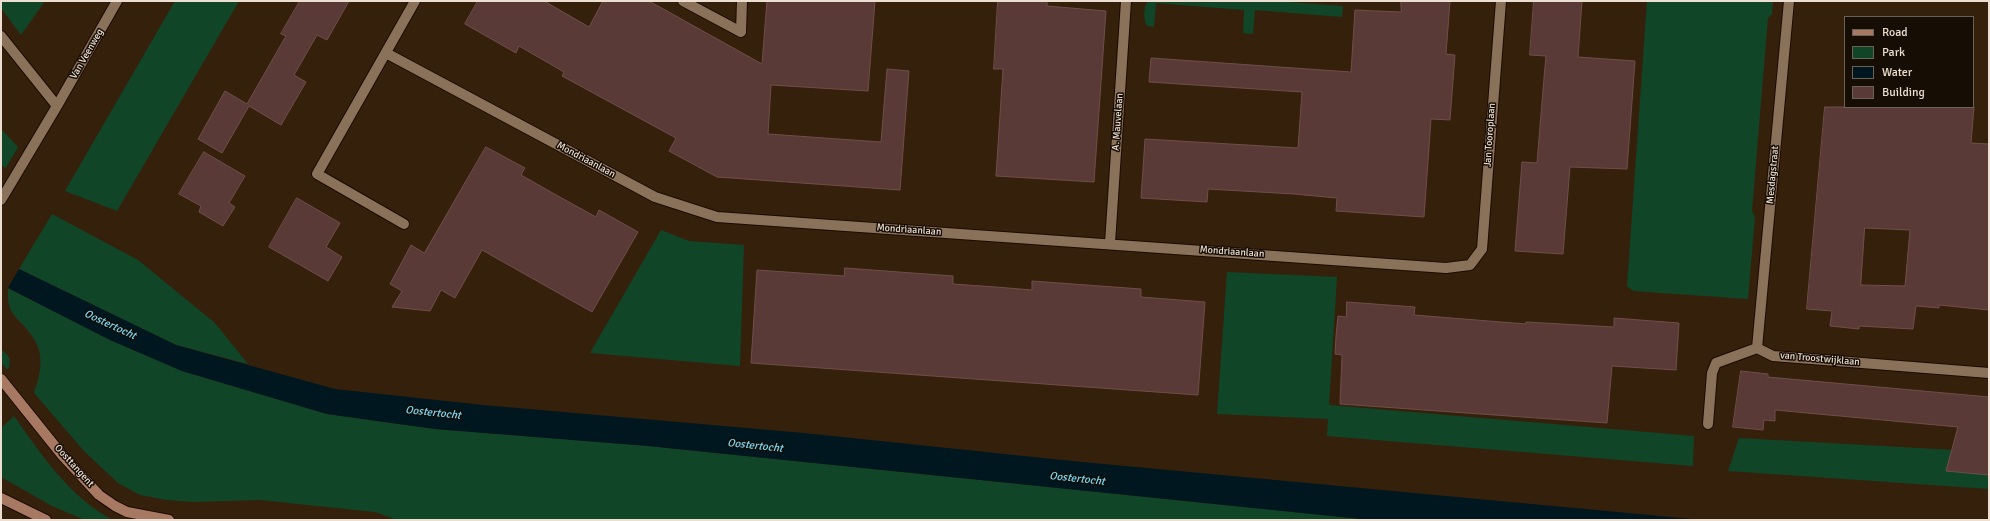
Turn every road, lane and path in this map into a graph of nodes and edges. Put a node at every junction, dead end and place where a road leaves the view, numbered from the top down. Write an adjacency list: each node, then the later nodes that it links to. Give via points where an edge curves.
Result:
1 (118, 1): 10 (street, Van Veenweg)
2 (415, 1): 9 (street)
3 (683, 1): 4 (street, via 741,32)
4 (742, 1)
5 (1126, 1): 13 (street, A. Mauvelaan)
6 (1500, 1): 14 (street, Jan Tooroplaan, via 1482,249)
7 (1789, 1): 15 (street, Mesdagstraat)
8 (1, 36): 10 (street)
9 (386, 54): 12 (street, via 317,174); 13 (street, Mondriaanlaan, via 655,197 717,217)
10 (58, 106): 11 (street, Van Veenweg)
11 (1, 200)
12 (404, 224)
13 (1110, 243): 14 (street, Mondriaanlaan, via 1446,268)
14 (1470, 265)
15 (1757, 348): 16 (street, van Troostwijklaan, via 1773,356); 18 (street, via 1716,363 1712,373)
16 (1989, 373)
17 (1, 379): 21 (main road, Oosttangent, via 62,455 99,495 127,512)
18 (1708, 424)
19 (1, 498): 20 (main road)
20 (46, 520)
21 (169, 520)

